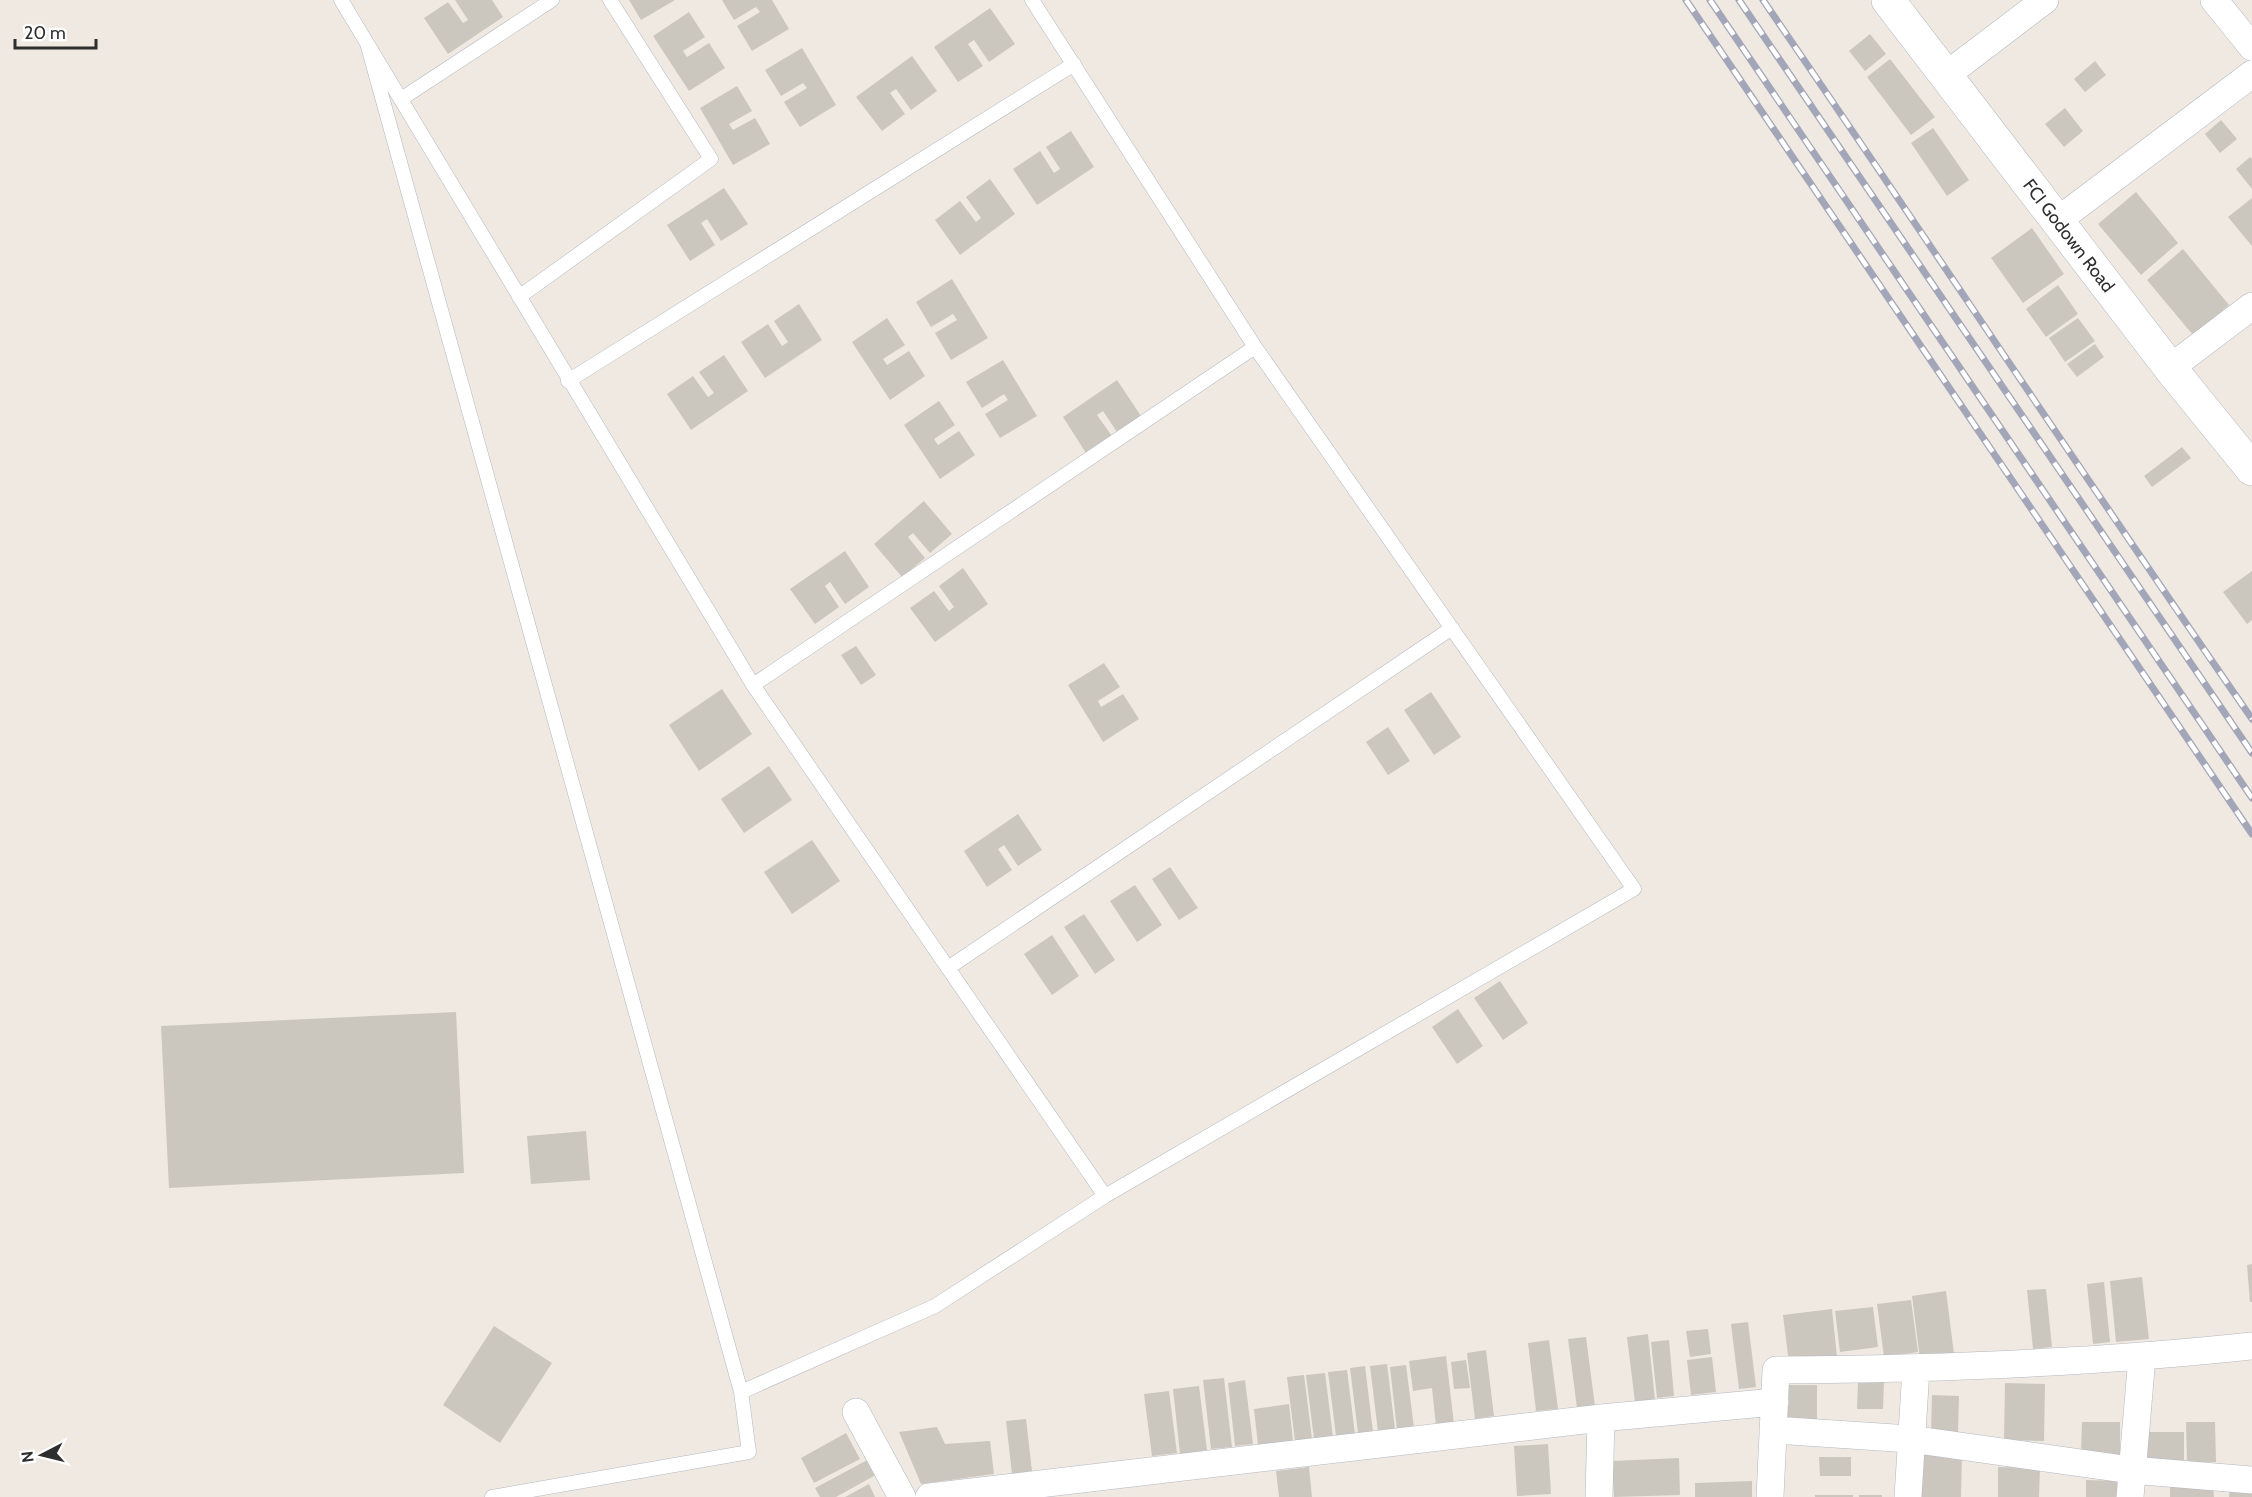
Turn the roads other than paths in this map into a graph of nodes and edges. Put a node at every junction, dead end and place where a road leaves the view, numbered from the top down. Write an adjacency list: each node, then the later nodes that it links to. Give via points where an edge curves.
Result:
1 (341, 0): 8 (lane)
2 (552, 0): 13 (lane)
3 (610, 0): 15 (lane, via 711,159)
4 (1032, 0): 10 (lane)
5 (1888, 0): 12 (street, FCI Godown Road)
6 (2045, 0): 12 (street)
7 (2214, 0): 9 (street)
8 (367, 43): 13 (lane); 28 (lane)
9 (2252, 46)
10 (1074, 64): 17 (lane); 19 (lane)
11 (2252, 74): 14 (street)
12 (1945, 76): 14 (street, FCI Godown Road)
13 (401, 99): 15 (lane)
14 (2057, 222): 18 (street, FCI Godown Road)
15 (519, 297): 19 (lane)
16 (2252, 306): 18 (street)
17 (1255, 347): 21 (lane); 22 (lane)
18 (2170, 368): 20 (street, FCI Godown Road)
19 (568, 381): 22 (lane)
20 (2252, 469)
21 (1452, 628): 23 (lane); 24 (lane, via 1634,889)
22 (753, 685): 23 (lane)
23 (948, 968): 24 (lane)
24 (1104, 1196): 28 (lane, via 935,1306)
25 (2252, 1346): 26 (street)
26 (2142, 1358): 27 (street); 34 (street)
27 (1916, 1369): 29 (street, via 1776,1370); 33 (street)
28 (741, 1392): 36 (lane, via 749,1452)
29 (1775, 1402): 31 (street); 32 (street)
30 (856, 1412): 37 (street)
31 (1601, 1418): 38 (street); 39 (street)
32 (1773, 1430): 33 (street); 40 (street)
33 (1910, 1439): 34 (street); 41 (street)
34 (2131, 1470): 35 (street); 42 (street)
35 (2252, 1480)
36 (492, 1497)
37 (902, 1497)
38 (929, 1497)
39 (1599, 1497)
40 (1770, 1497)
41 (1908, 1497)
42 (2130, 1497)

